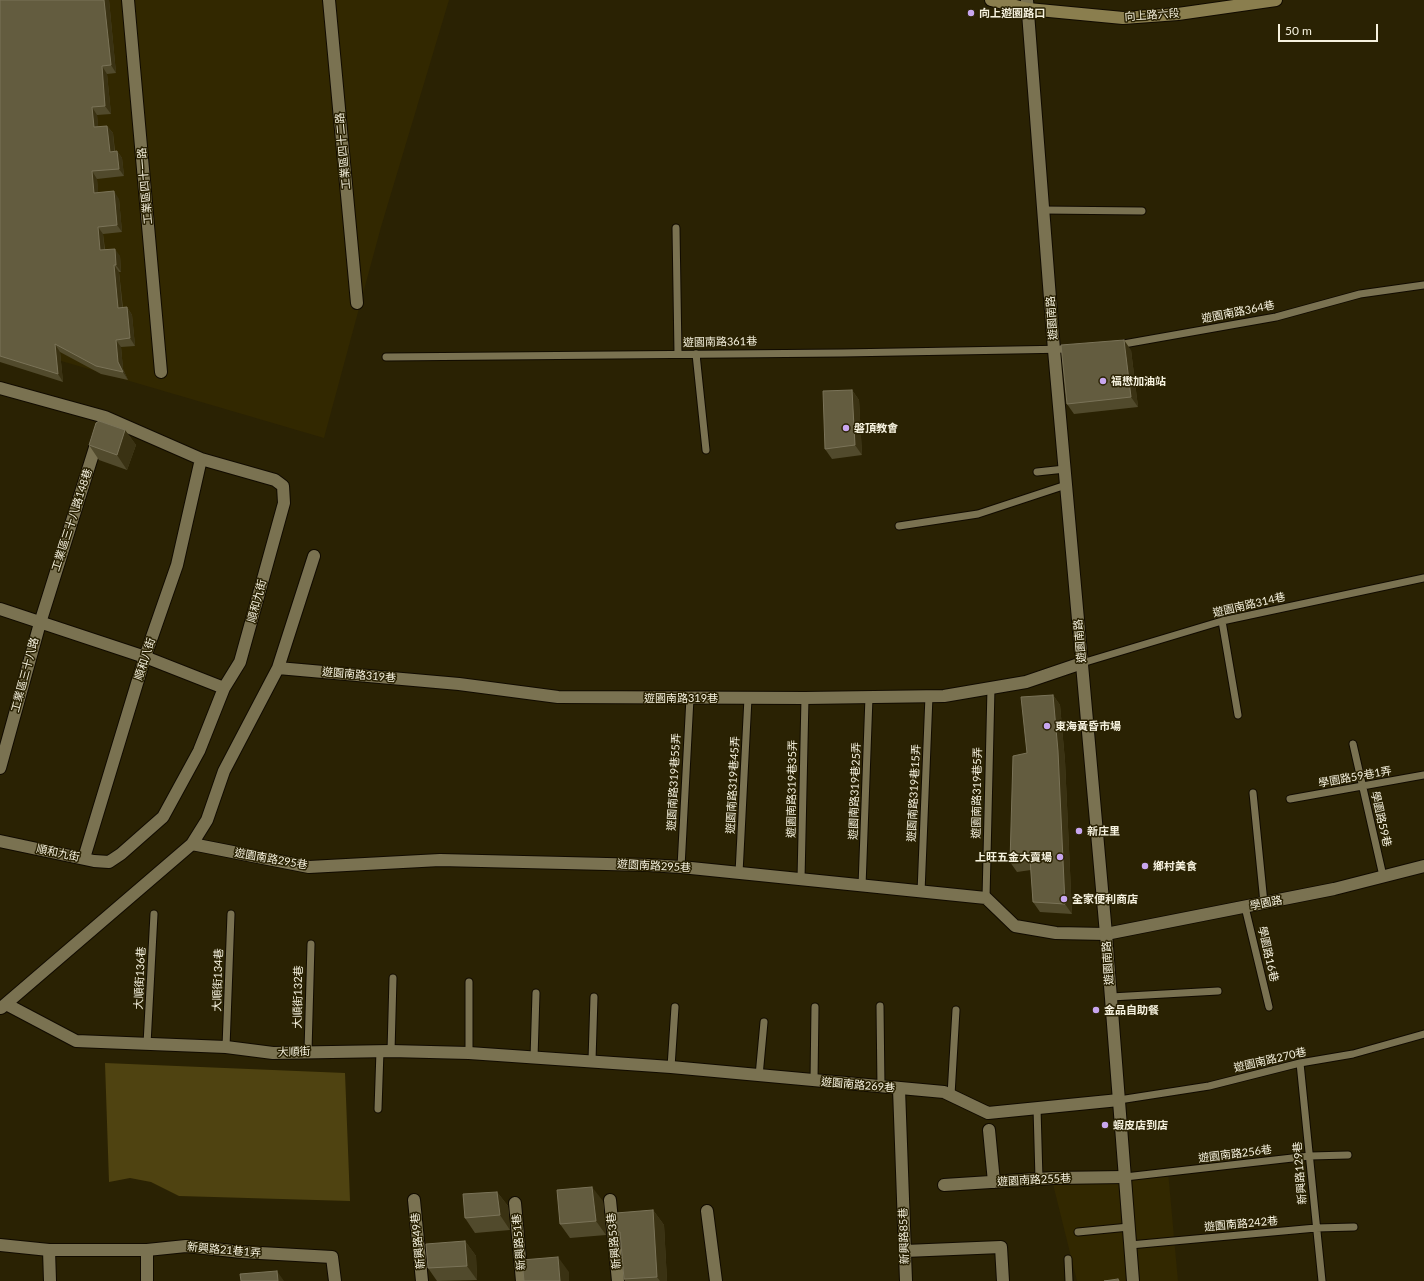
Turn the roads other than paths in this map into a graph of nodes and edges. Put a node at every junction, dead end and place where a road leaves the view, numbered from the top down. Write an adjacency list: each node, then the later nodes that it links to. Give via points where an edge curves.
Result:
1 (128, 0): 17 (street, 工業區四十一路)
2 (329, 0): 10 (street, 工業區四十二路)
3 (991, 0): 5 (main road, 向上路六段)
4 (1276, 0): 5 (main road, 向上路六段, via 1178,14 1123,18)
5 (1028, 5): 6 (street, 遊園南路)
6 (1043, 210): 7 (lane); 13 (street, 遊園南路)
7 (1142, 210)
8 (676, 228): 14 (lane)
9 (1424, 285): 11 (lane, 遊園南路364巷, via 1360,294 1276,317)
10 (357, 303)
11 (1107, 346)
12 (1077, 348): 13 (lane)
13 (1054, 350): 15 (lane, 遊園南路361巷); 22 (street, 遊園南路)
14 (678, 354): 15 (lane, 遊園南路361巷); 16 (lane, 遊園南路361巷)
15 (696, 354): 20 (lane)
16 (386, 357)
17 (161, 372)
18 (1, 390): 19 (street, 順和九街)
19 (105, 416): 21 (street, 順和九街); 30 (street, 工業區三十八路148巷)
20 (706, 450)
21 (201, 459): 31 (street, 順和八街, via 177,565); 34 (street, 順和九街, via 275,480 283,486 284,503 240,662)
22 (1065, 469): 23 (lane); 24 (street, 遊園南路)
23 (1037, 472)
24 (1066, 485): 25 (lane, via 978,514); 32 (street, 遊園南路)
25 (899, 526)
26 (314, 556): 33 (street)
27 (1424, 578): 29 (lane, 遊園南路314巷)
28 (0, 609): 30 (street, 工業區三十八路)
29 (1222, 622): 32 (lane, 遊園南路314巷); 41 (lane)
30 (40, 623): 31 (street); 43 (street, 工業區三十八路)
31 (145, 657): 34 (street); 50 (street, 順和八街)
32 (1082, 663): 35 (street, 遊園南路319巷, via 1026,682); 63 (street, 遊園南路)
33 (278, 668): 38 (street, 遊園南路319巷, via 459,684 558,697); 49 (street, via 224,771 207,820)
34 (224, 688): 50 (street, 順和九街, via 199,751 163,817 109,862)
35 (991, 688): 36 (street, 遊園南路319巷); 58 (lane, 遊園南路319巷5弄)
36 (929, 696): 37 (street, 遊園南路319巷); 57 (lane, 遊園南路319巷15弄)
37 (869, 697): 40 (street, 遊園南路319巷); 56 (lane, 遊園南路319巷25弄)
38 (690, 698): 39 (street, 遊園南路319巷); 52 (lane, 遊園南路319巷55弄)
39 (748, 698): 40 (street, 遊園南路319巷); 53 (lane, 遊園南路319巷45弄)
40 (805, 698): 55 (lane, 遊園南路319巷35弄)
41 (1238, 715)
42 (1353, 744): 45 (lane, 學園路59巷)
43 (0, 768)
44 (1424, 775): 45 (lane, 學園路59巷1弄)
45 (1362, 787): 47 (lane, 學園路59巷1弄); 54 (lane, 學園路59巷)
46 (1253, 793): 59 (lane)
47 (1290, 799)
48 (0, 841): 50 (street, 順和九街)
49 (192, 844): 52 (street, 遊園南路295巷, via 309,867 440,860); 72 (street)
50 (84, 858)
51 (1424, 866): 54 (street, 學園路)
52 (681, 867): 53 (street, 遊園南路295巷)
53 (739, 873): 55 (street, 遊園南路295巷)
54 (1383, 876): 59 (street, 學園路)
55 (801, 880): 56 (street, 遊園南路295巷)
56 (862, 886): 57 (street, 遊園南路295巷)
57 (921, 892): 58 (street, 遊園南路295巷)
58 (986, 898): 63 (street, via 1016,926 1056,933)
59 (1264, 903): 60 (street, 學園路)
60 (1245, 907): 63 (street, 學園路); 75 (lane, 學園路16巷)
61 (154, 914): 79 (lane, 大順街136巷)
62 (231, 914): 80 (lane, 大順街134巷)
63 (1106, 934): 70 (street, 遊園南路)
64 (311, 944): 81 (lane, 大順街132巷)
65 (393, 978): 82 (lane)
66 (469, 982): 83 (lane)
67 (1218, 991): 70 (lane)
68 (536, 993): 84 (lane)
69 (594, 997): 85 (lane)
70 (1111, 997): 93 (street, 遊園南路)
71 (880, 1006): 90 (lane)
72 (3, 1007): 79 (street, 大順街, via 76,1041)
73 (675, 1007): 87 (lane)
74 (815, 1007): 89 (lane)
75 (1269, 1007)
76 (956, 1010): 92 (lane)
77 (764, 1022): 88 (lane)
78 (1424, 1034): 86 (lane, 遊園南路270巷, via 1353,1054)
79 (147, 1044): 80 (street, 大順街)
80 (226, 1047): 81 (street, 大順街, via 273,1053)
81 (308, 1051): 82 (street, 大順街)
82 (386, 1051): 83 (street, 大順街); 95 (lane)
83 (469, 1053): 84 (street, 大順街)
84 (534, 1058): 85 (street, 大順街)
85 (592, 1060): 87 (street, 遊園南路269巷)
86 (1300, 1063): 93 (lane, 遊園南路270巷, via 1210,1086); 98 (lane, 新興路129巷)
87 (671, 1067): 88 (street, 遊園南路269巷)
88 (759, 1076): 89 (street, 遊園南路269巷)
89 (814, 1081): 90 (street, 遊園南路269巷)
90 (880, 1087): 91 (street, 遊園南路269巷)
91 (898, 1089): 92 (street, 遊園南路269巷, via 944,1092); 115 (street, 新興路85巷)
92 (951, 1095): 94 (street, 遊園南路269巷, via 988,1113)
93 (1119, 1100): 94 (street, 遊園南路269巷); 99 (street, 遊園南路)
94 (1037, 1108): 100 (lane)
95 (378, 1109)
96 (989, 1130): 101 (street)
97 (1348, 1155): 98 (lane, 遊園南路256巷)
98 (1310, 1156): 99 (lane, 遊園南路256巷); 109 (lane, 新興路129巷)
99 (1125, 1177): 100 (street, 遊園南路255巷); 107 (street, 遊園南路)
100 (1039, 1179): 101 (street, 遊園南路255巷)
101 (994, 1182): 102 (street, 遊園南路255巷)
102 (944, 1185)
103 (414, 1200): 120 (street, 新興路49巷)
104 (610, 1200): 122 (street, 新興路53巷)
105 (515, 1203): 121 (street, 新興路51巷)
106 (707, 1211): 123 (street)
107 (1129, 1227): 110 (lane); 112 (street, 遊園南路)
108 (1354, 1227): 109 (lane, 遊園南路242巷)
109 (1316, 1228): 112 (lane, 遊園南路242巷); 128 (lane, 新興路129巷)
110 (1078, 1232)
111 (0, 1245): 113 (street, 新興路21巷1弄)
112 (1130, 1245): 127 (street, 遊園南路)
113 (49, 1250): 114 (street, 新興路21巷1弄); 117 (street)
114 (147, 1250): 118 (street); 119 (street, 新興路21巷1弄, via 186,1246 332,1257)
115 (905, 1250): 124 (street, 新興路85巷); 125 (street, via 1001,1247)
116 (1068, 1259): 126 (lane)
117 (50, 1281)
118 (147, 1281)
119 (336, 1281)
120 (422, 1281)
121 (522, 1281)
122 (618, 1281)
123 (716, 1281)
124 (906, 1281)
125 (1003, 1281)
126 (1069, 1281)
127 (1133, 1281)
128 (1322, 1281)

